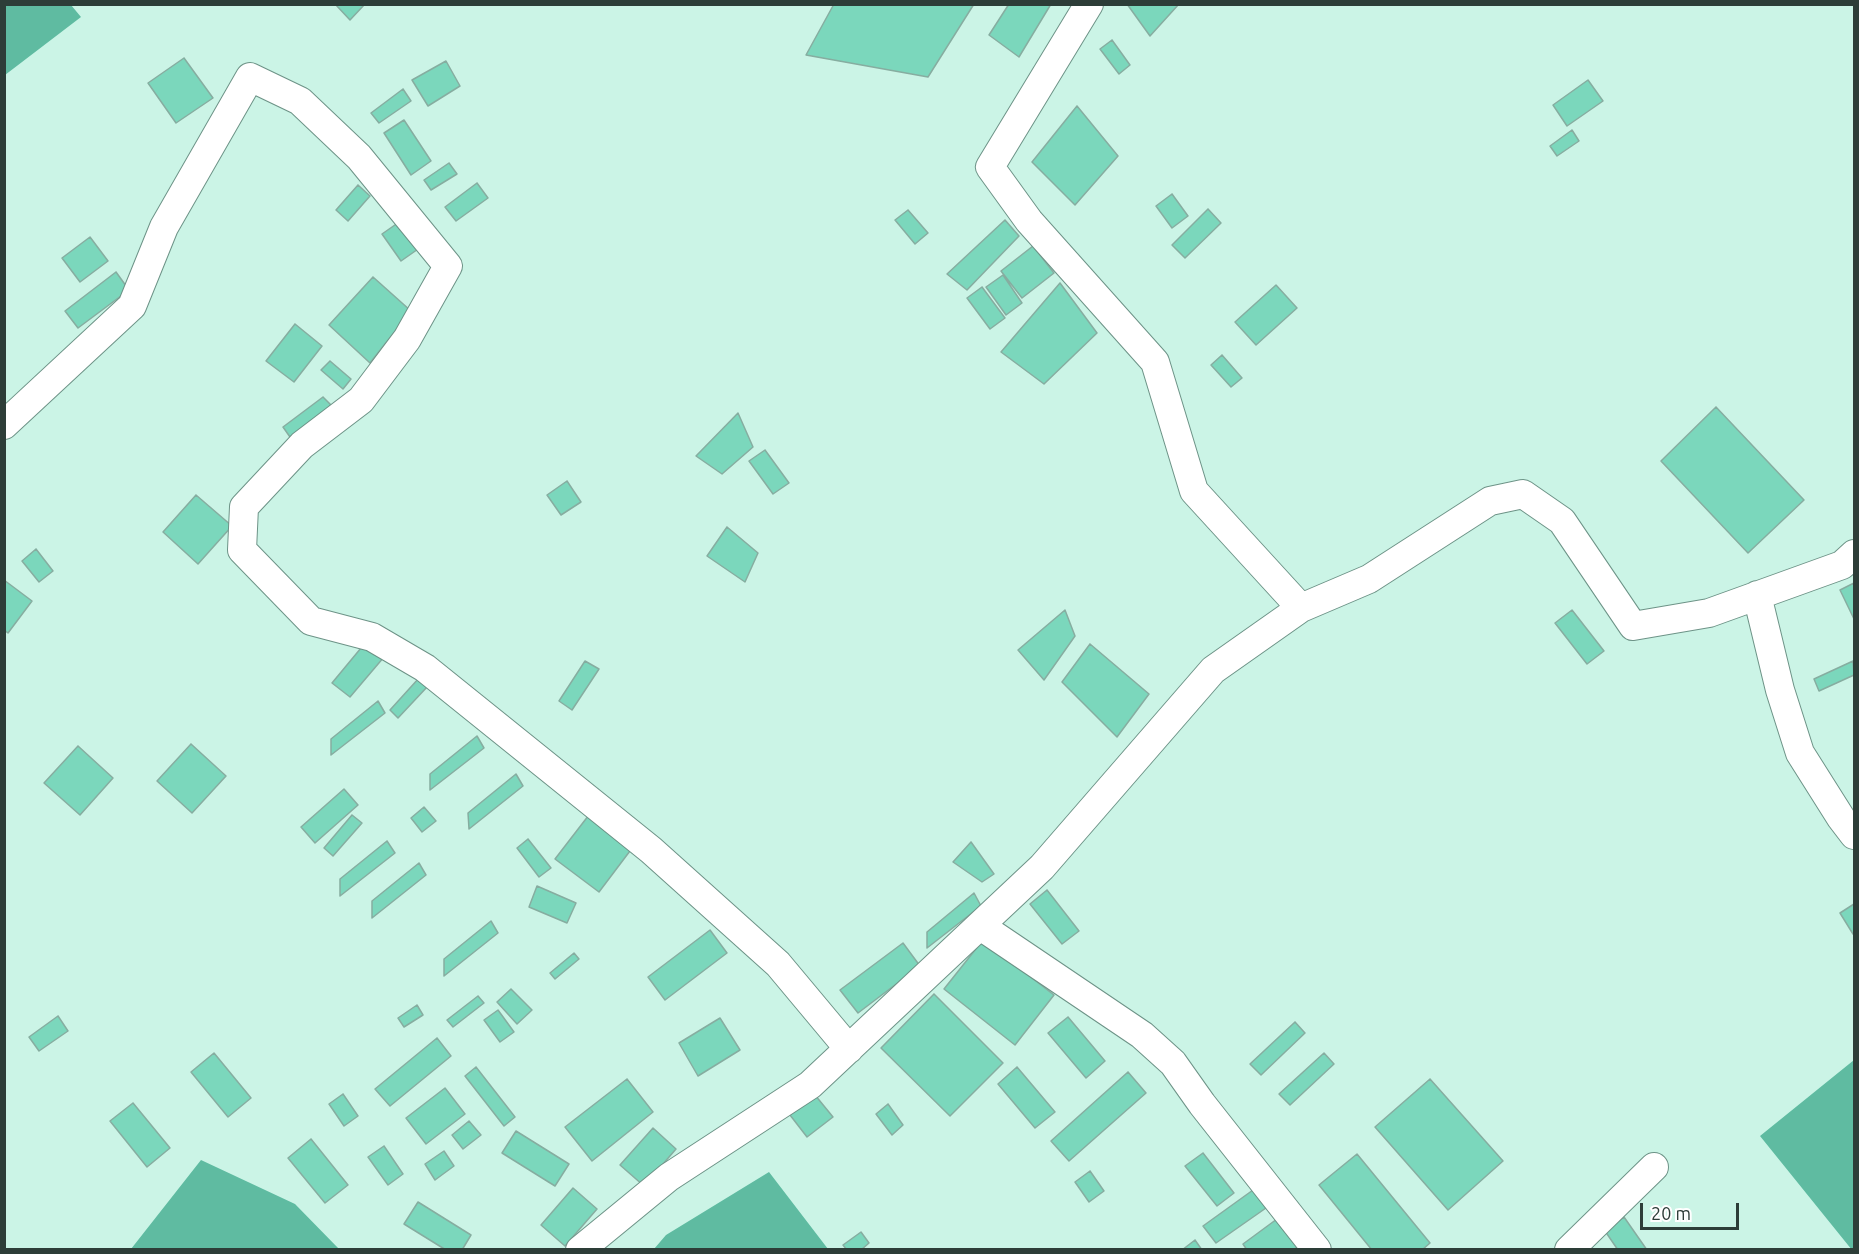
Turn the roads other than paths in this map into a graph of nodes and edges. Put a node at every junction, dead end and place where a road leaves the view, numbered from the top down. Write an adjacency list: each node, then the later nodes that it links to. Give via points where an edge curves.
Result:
1 (1089, 4): 5 (street, via 990,167 1029,221 1155,362 1194,491)
2 (4, 425): 8 (street, via 132,306 164,227 250,77 300,101 359,157 448,266 407,339 361,400 302,445 244,507 242,550 311,621 372,636 425,668 651,850 778,964)
3 (1854, 554): 4 (street, via 1842,565)
4 (1757, 595): 5 (street, via 1709,613 1633,626 1562,521 1523,494 1490,501 1369,579); 6 (street, via 1800,753)
5 (1301, 608): 7 (street, via 1213,670 1042,867)
6 (1854, 835)
7 (982, 927): 8 (street); 11 (street, via 1142,1035 1173,1063)
8 (849, 1049): 10 (street, via 810,1084 669,1177)
9 (1654, 1167): 12 (street)
10 (580, 1250)
11 (1317, 1250)
12 (1569, 1250)

